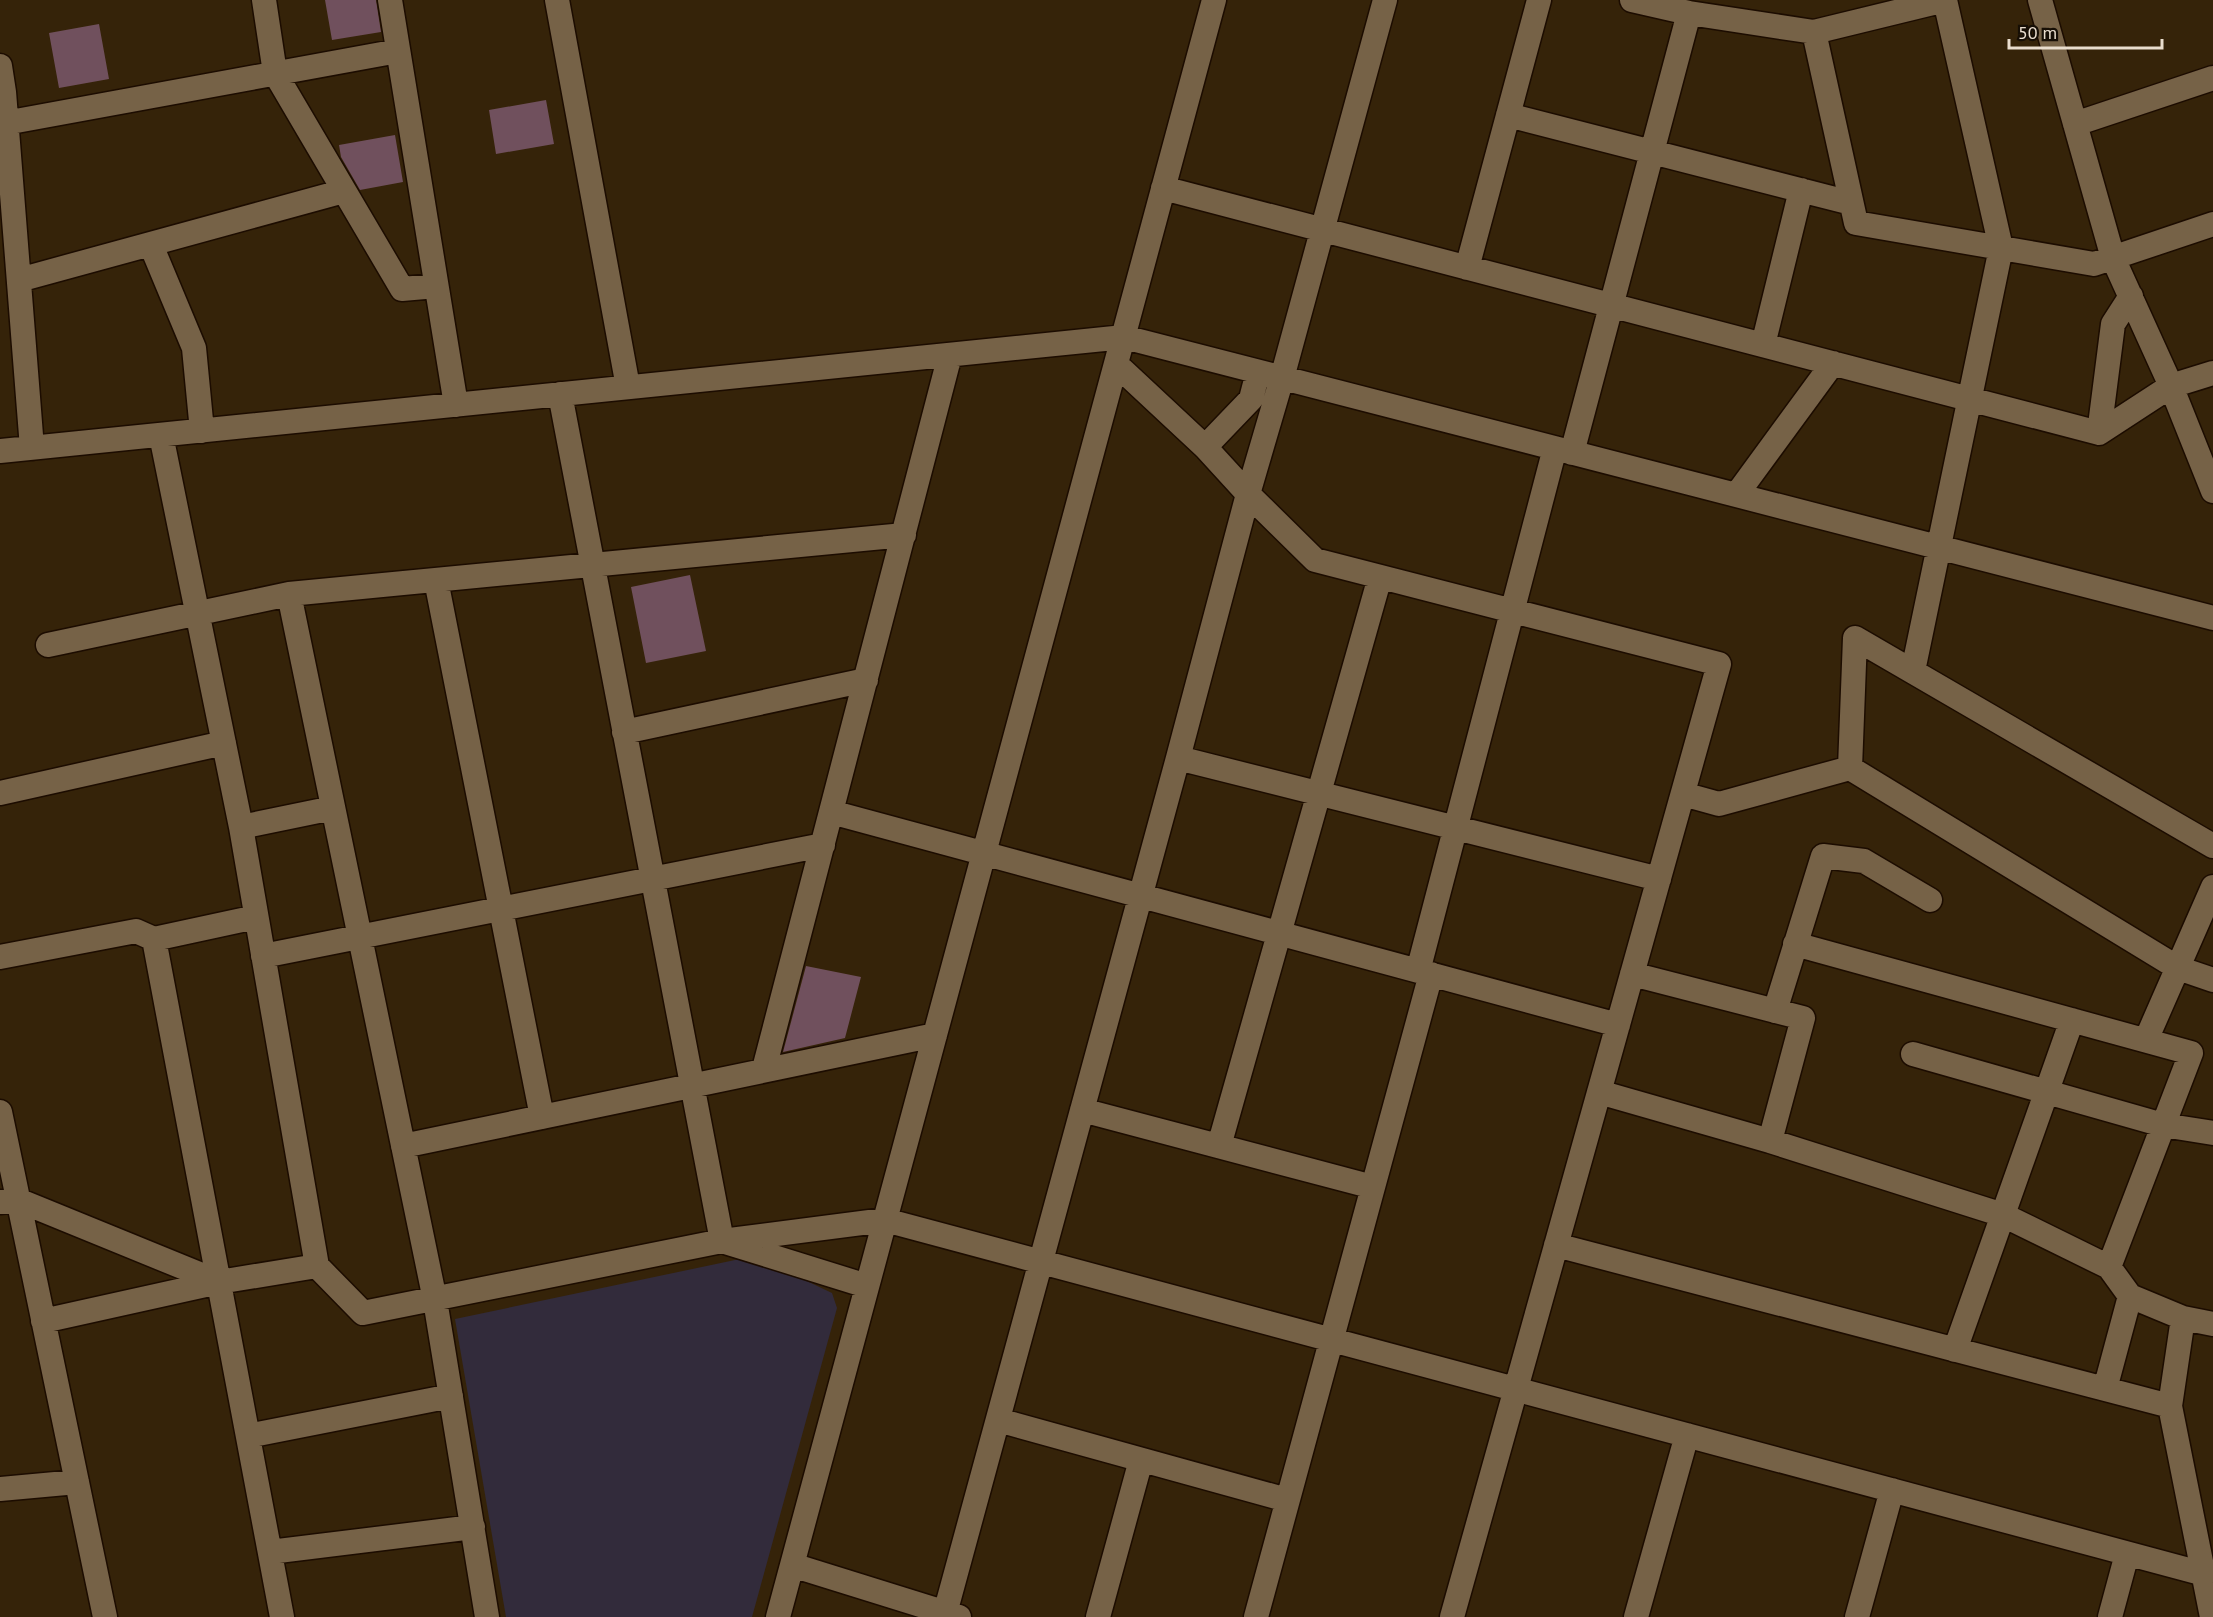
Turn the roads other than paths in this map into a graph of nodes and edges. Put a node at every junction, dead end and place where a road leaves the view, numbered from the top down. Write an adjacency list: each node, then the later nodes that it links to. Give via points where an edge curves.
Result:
1 (264, 0): 15 (street)
2 (390, 0): 13 (street)
3 (557, 0): 44 (street)
4 (1214, 0): 21 (street)
5 (1385, 0): 26 (street)
6 (1539, 0): 17 (street)
7 (1632, 0): 10 (street)
8 (1945, 0): 11 (street); 28 (street)
9 (2040, 0): 19 (street)
10 (1680, 7): 12 (street); 20 (street)
11 (1872, 9): 12 (street)
12 (1814, 32): 24 (street)
13 (398, 51): 15 (street); 32 (street)
14 (0, 66): 18 (street)
15 (275, 73): 18 (street); 23 (street)
16 (2213, 78): 19 (street)
17 (1508, 115): 20 (street); 30 (street)
18 (3, 124): 31 (street)
19 (2075, 124): 29 (street)
20 (1652, 152): 22 (street); 34 (street)
21 (1163, 188): 26 (street); 35 (street)
22 (1801, 190): 24 (street); 36 (street)
23 (344, 191): 27 (street); 32 (street, via 402,289)
24 (1851, 203): 28 (street, via 1856,223)
25 (2213, 224): 29 (street)
26 (1323, 230): 30 (street); 42 (street)
27 (151, 246): 31 (street); 48 (street, via 194,348)
28 (2001, 248): 29 (street, via 2094,264); 46 (street)
29 (2113, 258): 33 (street)
30 (1467, 268): 34 (street)
31 (19, 280): 52 (street)
32 (436, 286): 47 (street)
33 (2131, 296): 43 (street); 49 (street, via 2113,324)
34 (1611, 306): 36 (street); 54 (street)
35 (1124, 337): 37 (street); 39 (street); 40 (street)
36 (1762, 345): 38 (street)
37 (950, 355): 44 (street); 58 (street)
38 (1833, 363): 46 (street); 57 (street)
39 (1116, 364): 51 (street); 83 (street)
40 (1258, 372): 42 (street); 51 (street, via 1251,399)
41 (2213, 373): 43 (street)
42 (1282, 378): 54 (street); 56 (street)
43 (2171, 386): 49 (street); 55 (street)
44 (628, 387): 45 (street)
45 (560, 394): 47 (street); 60 (street)
46 (1970, 399): 49 (street); 59 (street)
47 (456, 405): 48 (street)
48 (202, 430): 50 (street)
49 (2099, 433)
50 (160, 435): 52 (street); 65 (street)
51 (1205, 447): 56 (street)
52 (32, 448): 53 (street)
53 (0, 451)
54 (1564, 451): 57 (street); 64 (street)
55 (2213, 491)
56 (1248, 494): 61 (street, via 1315,560); 72 (street)
57 (1737, 494): 59 (street)
58 (904, 534): 60 (street); 69 (street)
59 (1938, 547): 66 (street); 68 (street)
60 (592, 565): 62 (street); 70 (street)
61 (1380, 577): 64 (street); 75 (street)
62 (436, 580): 63 (street); 89 (street)
63 (289, 594): 65 (street); 77 (street)
64 (1512, 611): 76 (street, via 1719,664); 80 (street)
65 (197, 614): 67 (street); 71 (street)
66 (2213, 618)
67 (48, 645)
68 (1913, 671): 73 (street, via 1855,638); 82 (street)
69 (866, 680): 70 (street); 78 (street)
70 (624, 732): 84 (street)
71 (224, 743): 74 (street); 79 (street)
72 (1178, 758): 75 (street); 87 (street)
73 (1850, 768): 76 (street, via 1719,804); 97 (street)
74 (0, 793)
75 (1319, 793): 80 (street); 91 (street)
76 (1683, 794): 85 (street)
77 (333, 808): 79 (street); 92 (street)
78 (831, 812): 81 (street); 83 (street)
79 (241, 827): 90 (street)
80 (1455, 827): 85 (street); 98 (street)
81 (823, 845): 84 (street); 107 (street)
82 (2213, 846)
83 (984, 853): 87 (street); 104 (street)
84 (652, 879): 89 (street); 108 (street)
85 (1659, 879): 99 (street)
86 (2213, 887): 97 (street)
87 (1141, 896): 91 (street); 111 (street)
88 (1930, 900): 94 (street, via 1864,861 1823,856)
89 (501, 909): 92 (street); 113 (street)
90 (256, 917): 93 (street); 95 (street)
91 (1279, 933): 98 (street); 118 (street)
92 (360, 937): 95 (street); 117 (street)
93 (154, 939): 96 (street, via 136,931); 128 (street)
94 (1795, 944): 101 (street); 102 (street)
95 (263, 956): 126 (street)
96 (0, 957)
97 (2178, 968): 100 (street); 105 (street)
98 (1424, 973): 103 (street); 119 (street)
99 (1632, 974): 101 (street); 103 (street)
100 (2213, 980)
101 (1775, 1011): 116 (street, via 1803,1018)
102 (2072, 1020): 105 (street); 110 (street)
103 (1618, 1025): 109 (street)
104 (935, 1035): 107 (street); 122 (street)
105 (2146, 1040): 114 (street, via 2191,1053)
106 (1913, 1054): 110 (street)
107 (764, 1069): 108 (street)
108 (692, 1085): 113 (street); 123 (street)
109 (1599, 1092): 116 (street); 124 (street)
110 (2046, 1092): 114 (street); 121 (street)
111 (1082, 1110): 118 (street); 125 (street)
112 (0, 1112): 120 (street)
113 (542, 1117): 117 (street)
114 (2163, 1125): 115 (street); 127 (street)
115 (2213, 1133)
116 (1770, 1142): 121 (street)
117 (403, 1146): 131 (street)
118 (1219, 1146): 119 (street)
119 (1373, 1187): 135 (street)
120 (9, 1201): 128 (street); 133 (street)
121 (2003, 1215): 127 (street); 136 (street)
122 (885, 1220): 123 (street); 125 (street); 129 (street)
123 (722, 1240): 129 (street); 131 (street)
124 (1556, 1245): 136 (street); 137 (street)
125 (1041, 1261): 135 (street); 141 (street)
126 (317, 1266): 128 (street); 131 (street, via 363,1313)
127 (2109, 1267): 130 (street)
128 (219, 1282): 133 (street); 143 (street)
129 (867, 1286): 153 (street)
130 (2130, 1296): 132 (street); 138 (street)
131 (435, 1300): 139 (street)
132 (2183, 1318): 134 (street); 140 (street)
133 (43, 1321): 145 (street)
134 (2213, 1324)
135 (1331, 1340): 137 (street); 148 (street)
136 (1955, 1350): 138 (street)
137 (1516, 1389): 142 (street); 162 (street)
138 (2105, 1389): 140 (street)
139 (451, 1396): 143 (street); 150 (street)
140 (2170, 1406): 149 (street)
141 (998, 1420): 144 (street); 155 (street)
142 (1687, 1435): 147 (street); 163 (street)
143 (248, 1436): 151 (street)
144 (1141, 1460): 148 (street); 160 (street)
145 (76, 1482): 146 (street); 156 (street)
146 (0, 1489)
147 (1892, 1491): 152 (street); 164 (street)
148 (1287, 1500): 161 (street)
149 (2203, 1521): 154 (street)
150 (473, 1527): 151 (street); 158 (street)
151 (270, 1552): 157 (street)
152 (2127, 1554): 154 (street); 165 (street)
153 (792, 1565): 155 (street); 159 (street)
154 (2204, 1574): 166 (street)
155 (950, 1616)
156 (105, 1617)
157 (282, 1617)
158 (487, 1617)
159 (778, 1617)
160 (1098, 1617)
161 (1256, 1617)
162 (1452, 1617)
163 (1636, 1617)
164 (1857, 1617)
165 (2110, 1617)
166 (2212, 1617)

